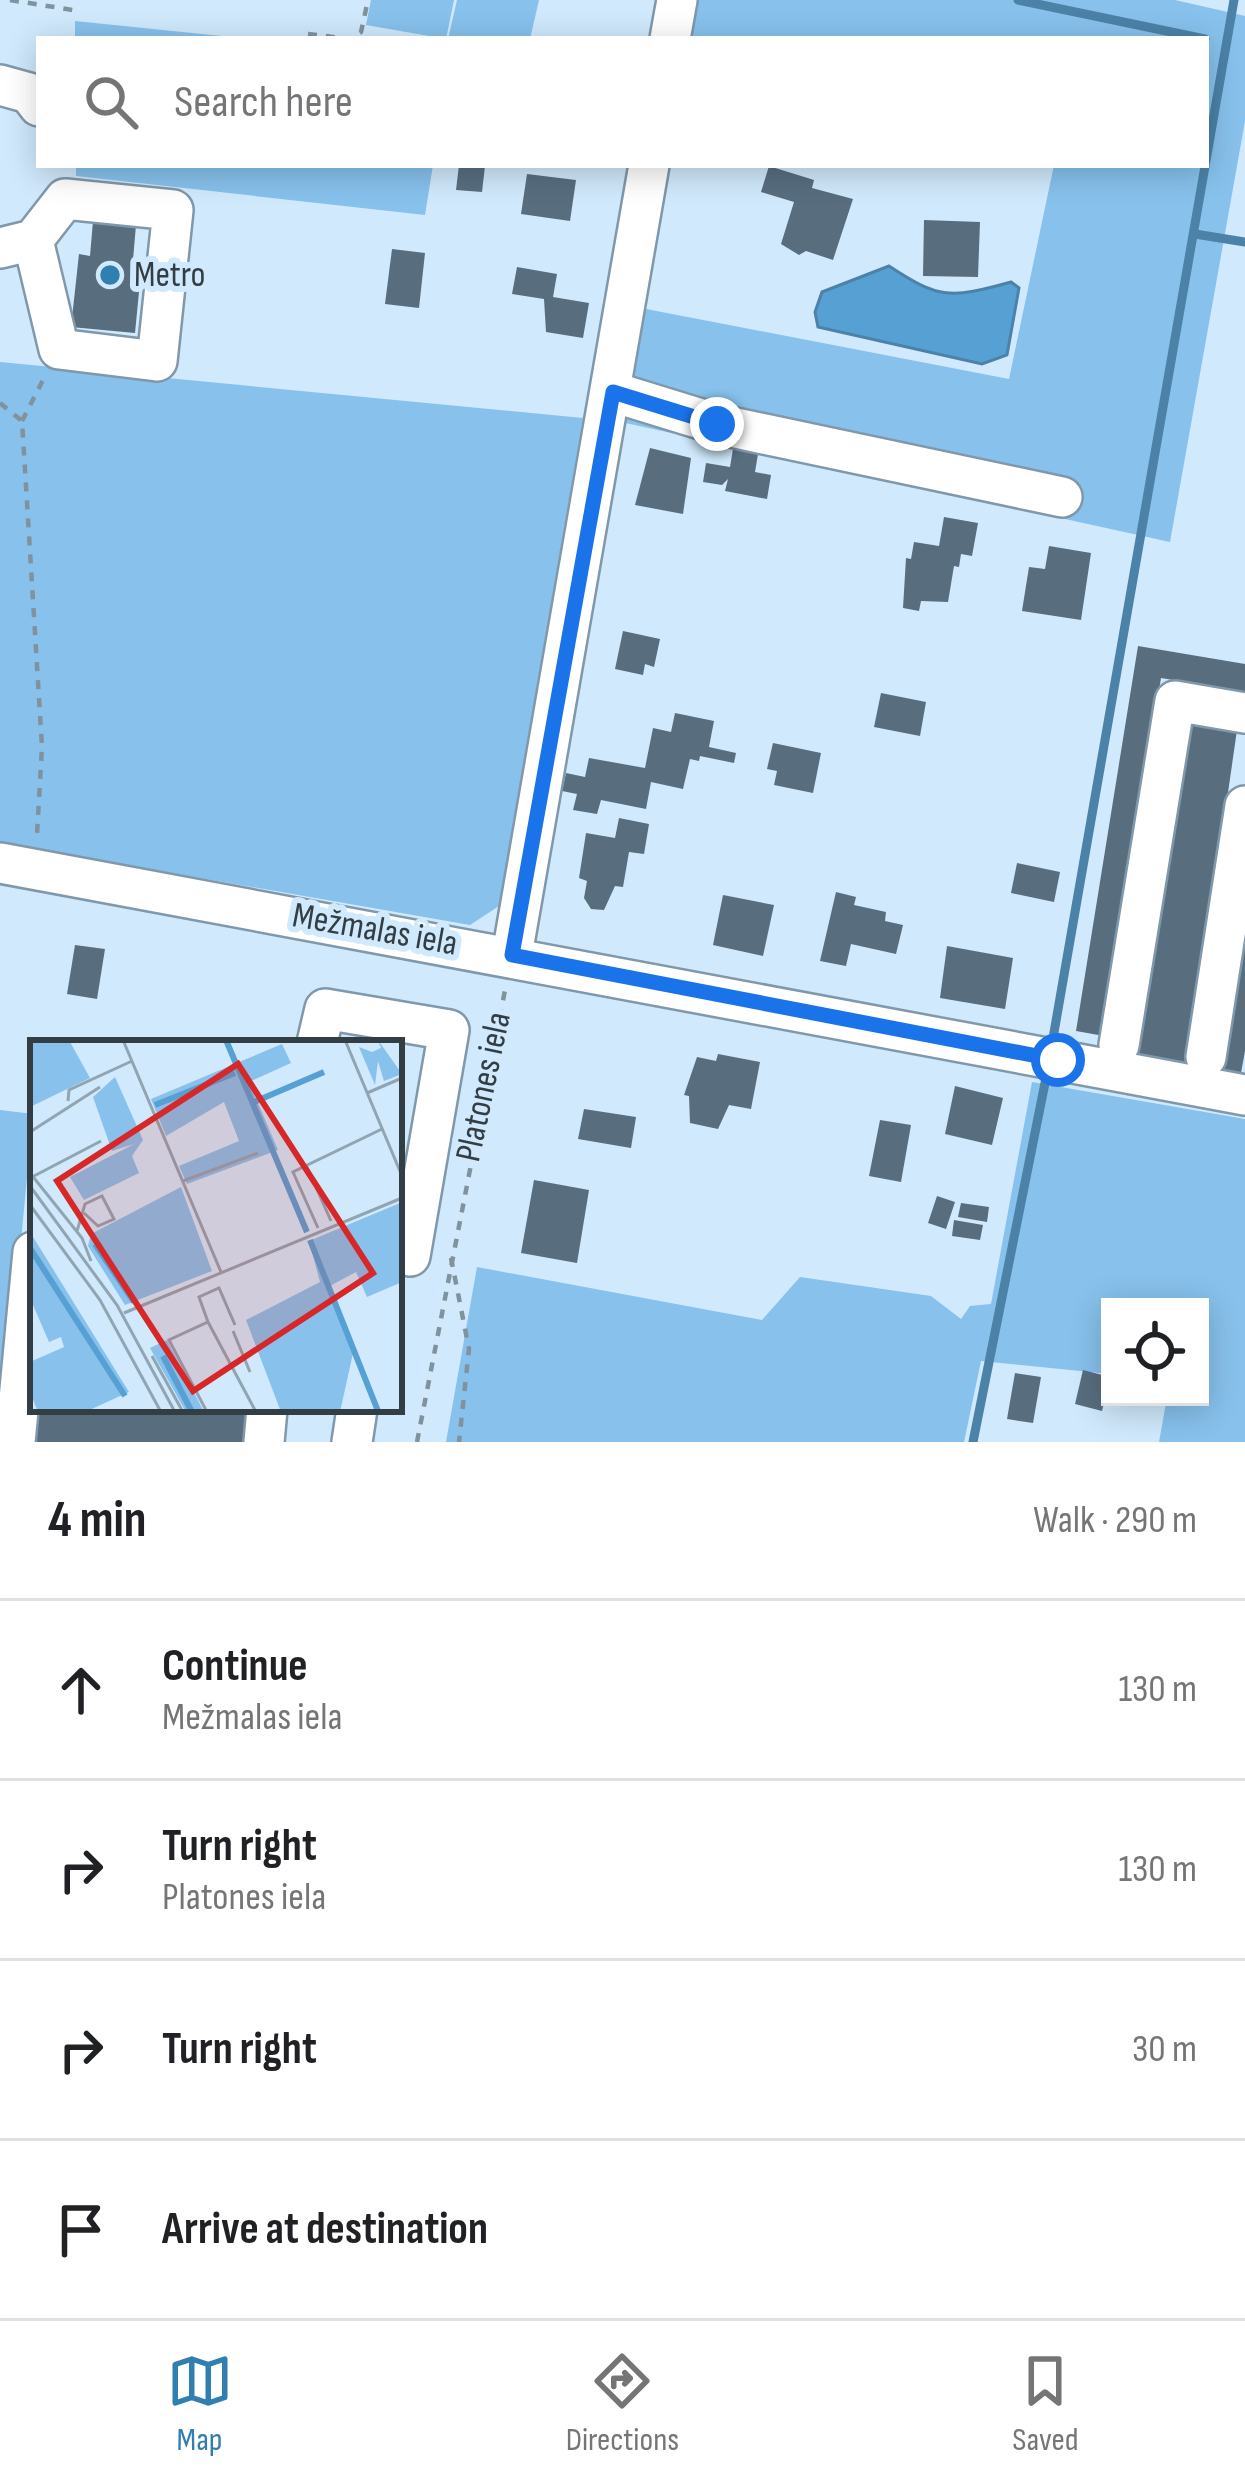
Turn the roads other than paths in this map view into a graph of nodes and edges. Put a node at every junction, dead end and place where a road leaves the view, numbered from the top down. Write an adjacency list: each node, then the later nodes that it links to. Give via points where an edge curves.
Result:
1 (677, 0): 2 (street)
2 (671, 36)
3 (0, 85): 4 (street)
4 (36, 102)
5 (649, 168): 7 (street)
6 (11, 243): 6 (street, via 59,349 157,361 173,210 65,199)
7 (613, 392): 8 (street, via 717,424); 12 (street)
8 (1062, 497)
9 (1245, 712): 14 (street, via 1174,700)
10 (1245, 806): 15 (street)
11 (18, 867): 12 (street, Mežmalas iela)
12 (512, 955): 16 (street, Mežmalas iela)
13 (318, 1040): 17 (street, via 325,1009 449,1030)
14 (1119, 1045)
15 (1206, 1057)
16 (1245, 1095)
17 (417, 1112): 18 (street)
18 (410, 1256)
19 (30, 1284): 22 (street)
20 (267, 1412): 23 (street)
21 (357, 1412): 24 (street)
22 (15, 1442)
23 (264, 1442)
24 (352, 1442)

